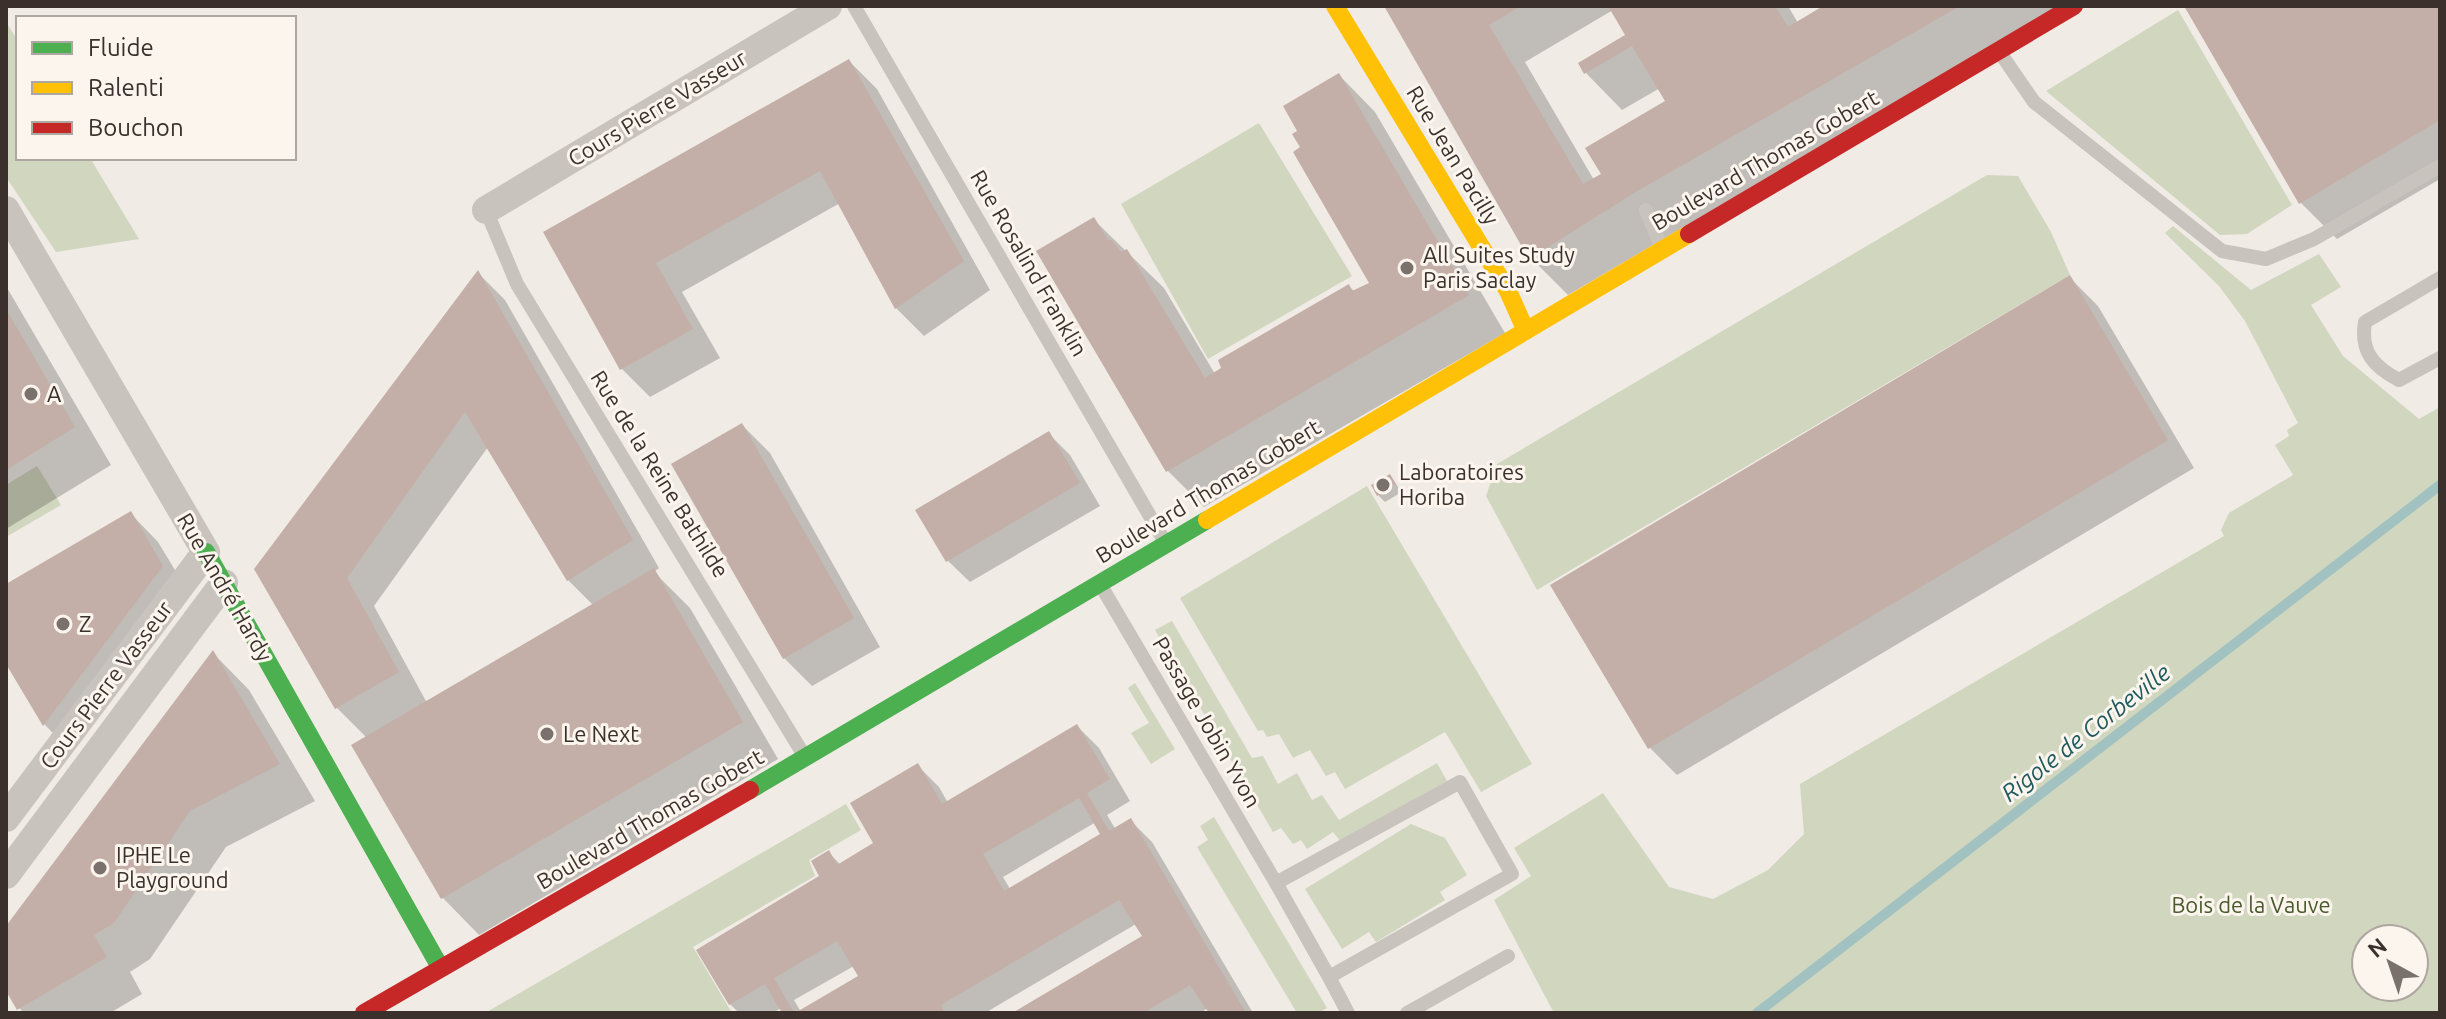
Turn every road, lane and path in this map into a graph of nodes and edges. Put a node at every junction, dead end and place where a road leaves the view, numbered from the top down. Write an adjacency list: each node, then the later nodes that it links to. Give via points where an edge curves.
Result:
1 (828, 6): 8 (street, Cours Pierre Vasseur)
2 (854, 6): 14 (lane, Rue Rosalind Franklin)
3 (1335, 6): 12 (main road, Rue Jean Pacilly, via 1508,291)
4 (2074, 6): 5 (main road, Boulevard Thomas Gobert)
5 (1999, 50): 6 (lane, via 2034,102 2222,251 2266,259 2314,239); 10 (main road, Boulevard Thomas Gobert)
6 (2440, 166)
7 (6, 210): 15 (street, Rue André Hardy)
8 (486, 210): 18 (lane, Rue de la Reine Bathilde, via 517,284)
9 (1646, 210): 10 (lane)
10 (1662, 248): 12 (main road, Boulevard Thomas Gobert)
11 (2440, 278): 13 (lane, via 2365,322 2363,333 2372,361 2399,380)
12 (1526, 331): 14 (main road, Boulevard Thomas Gobert)
13 (2440, 358)
14 (1165, 542): 17 (main road, Boulevard Thomas Gobert)
15 (206, 552): 16 (main road, Rue André Hardy); 19 (street, Cours Pierre Vasseur)
16 (224, 583): 20 (street); 23 (main road, Rue André Hardy)
17 (1100, 584): 18 (main road, Boulevard Thomas Gobert); 21 (lane, Passage Jobin Yvon)
18 (805, 758): 23 (main road, Boulevard Thomas Gobert)
19 (6, 818)
20 (6, 875)
21 (1276, 883): 24 (lane, Passage Jobin Yvon); 24 (lane, via 1460,782 1512,874)
22 (1508, 956): 27 (lane)
23 (440, 967): 25 (main road, Boulevard Thomas Gobert)
24 (1329, 977): 26 (lane, Passage Jobin Yvon)
25 (364, 1013)
26 (1348, 1013)
27 (1407, 1013)

